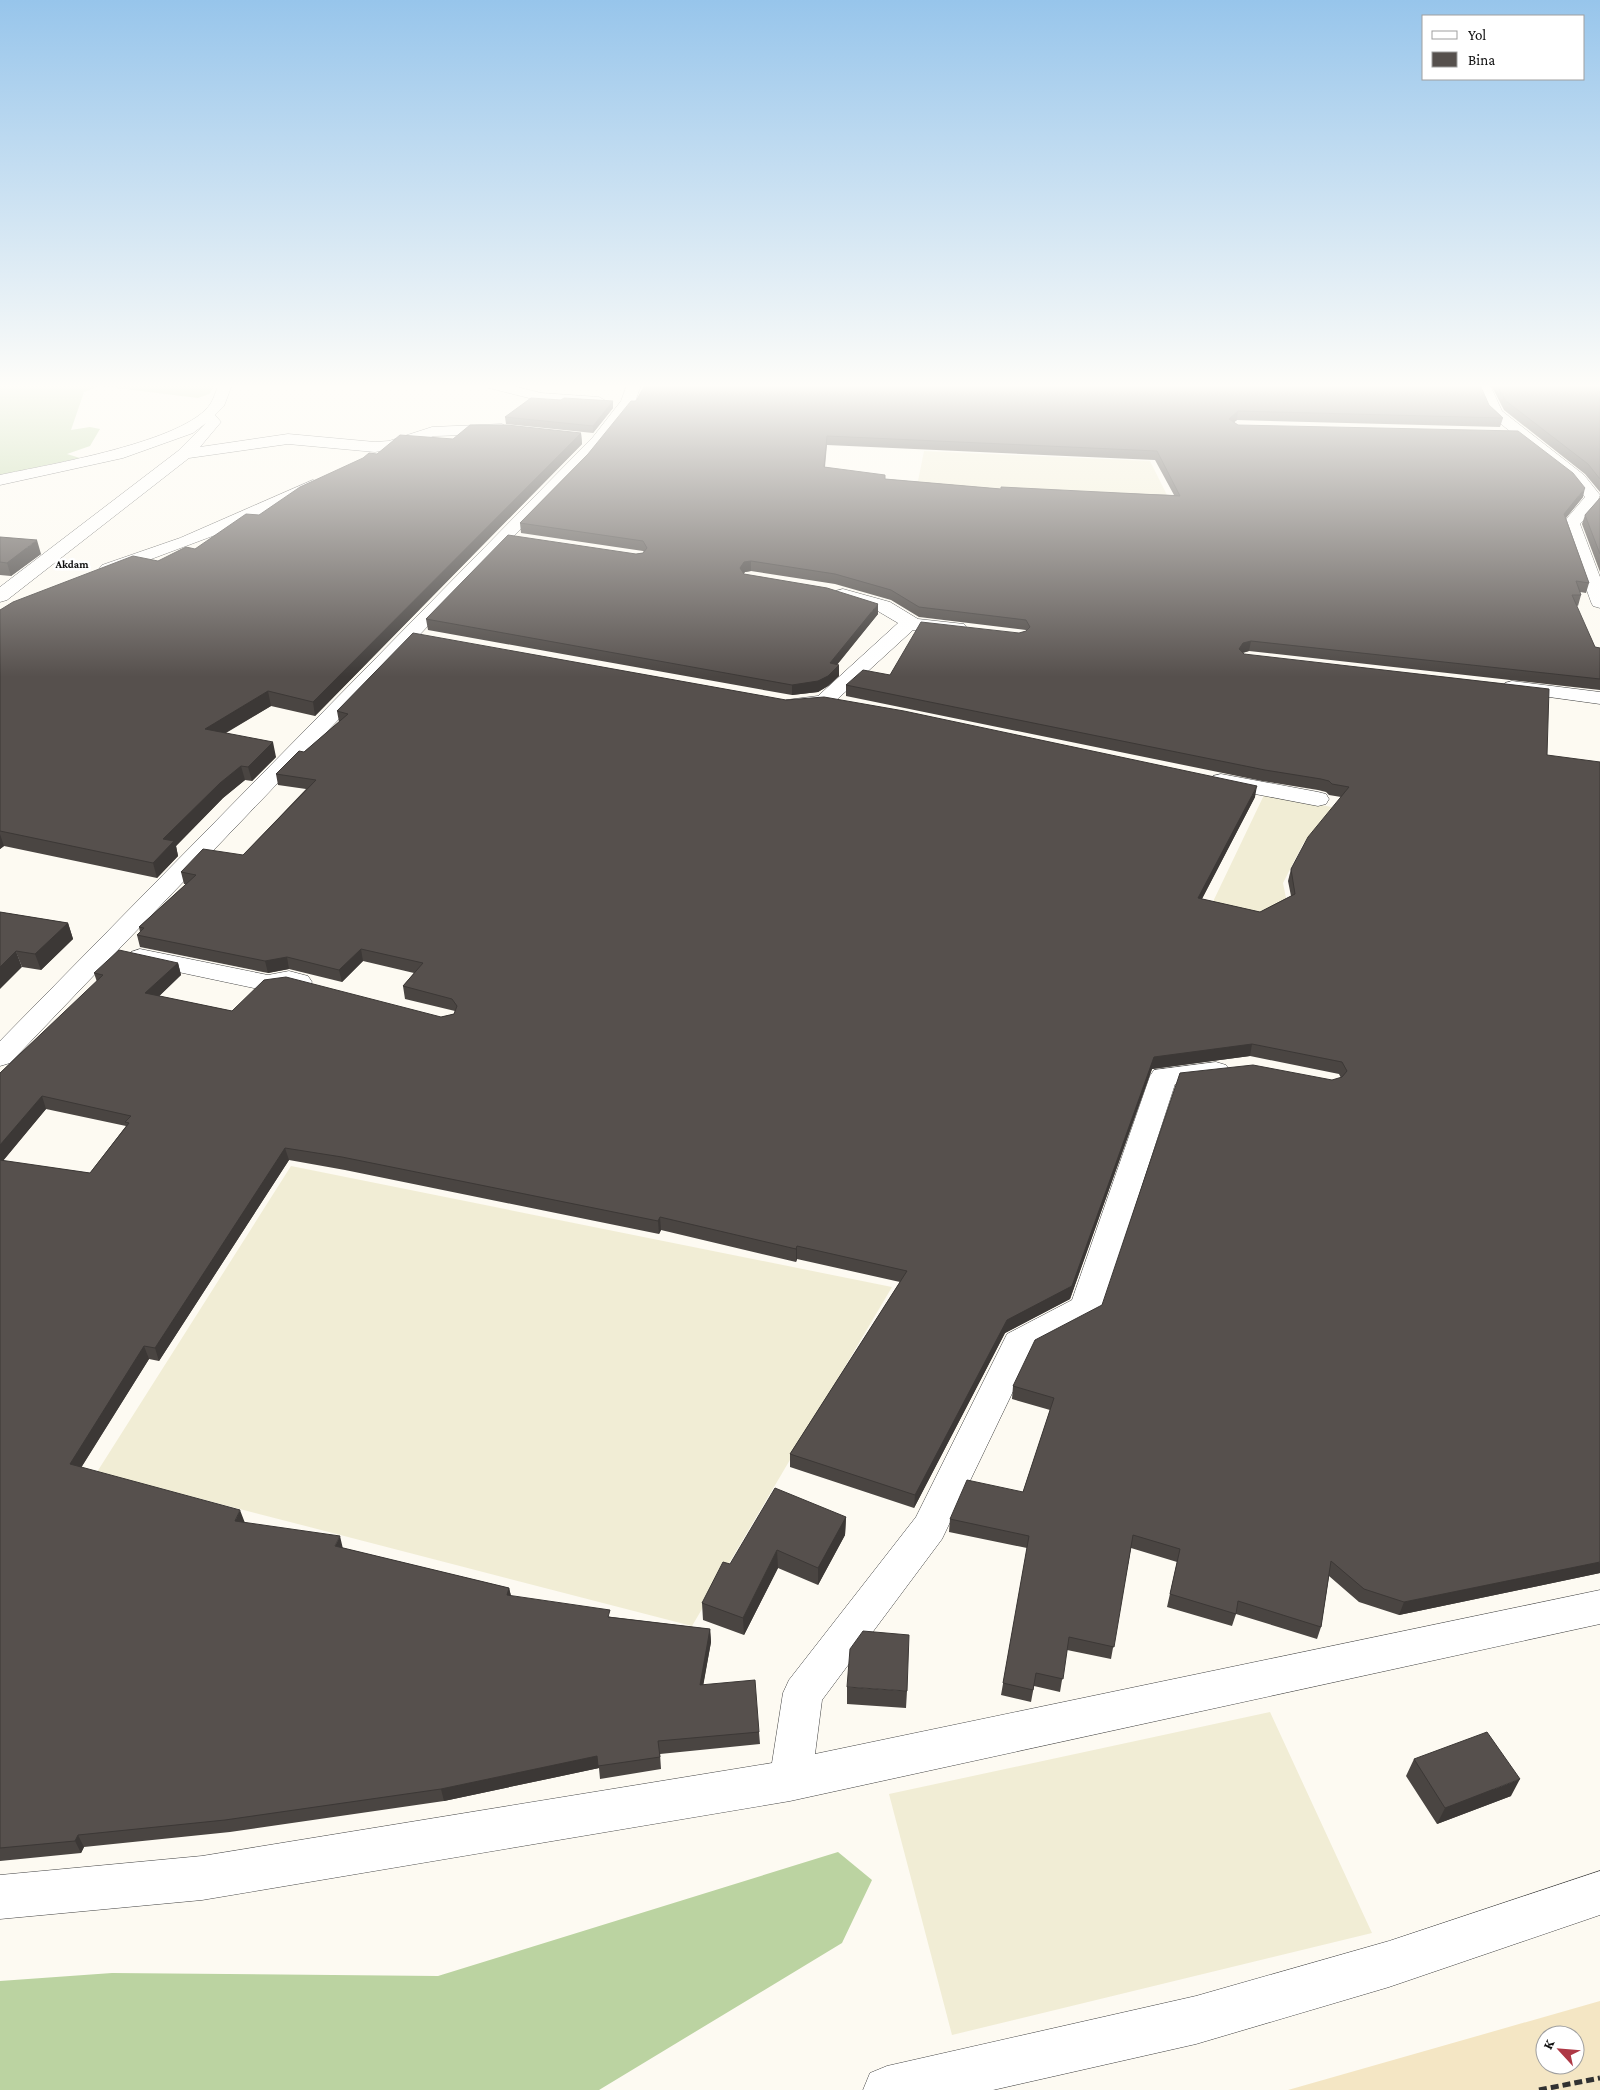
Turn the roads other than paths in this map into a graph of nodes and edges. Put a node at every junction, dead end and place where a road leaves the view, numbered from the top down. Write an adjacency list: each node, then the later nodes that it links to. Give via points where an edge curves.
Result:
1 (147, 483): 8 (street)
2 (319, 483): 6 (street, via 241,519)
3 (556, 483): 21 (street, via 514,539)
4 (1582, 483): 5 (street)
5 (1595, 505): 9 (street, via 1581,511 1571,523)
6 (94, 574)
7 (828, 590): 12 (street, via 883,606)
8 (0, 596)
9 (1600, 602)
10 (17, 605): 11 (street)
11 (0, 613)
12 (913, 624): 13 (street); 16 (street, via 906,626)
13 (972, 630)
14 (1492, 685): 15 (street)
15 (1600, 698)
16 (825, 700): 17 (street, via 809,704); 18 (street)
17 (776, 702)
18 (852, 705)
19 (1197, 776): 20 (street)
20 (1318, 799)
21 (105, 949): 22 (street, via 268,983 289,979); 23 (street)
22 (318, 987)
23 (0, 1057)
24 (1250, 1067): 26 (street, via 1164,1076 1086,1308 1019,1342 929,1528 803,1693)
25 (1600, 1607): 26 (street)
26 (790, 1780): 28 (street, via 202,1878)
27 (1600, 1893): 29 (street, via 1389,1964 1196,2020)
28 (0, 1897)
29 (887, 2090)

